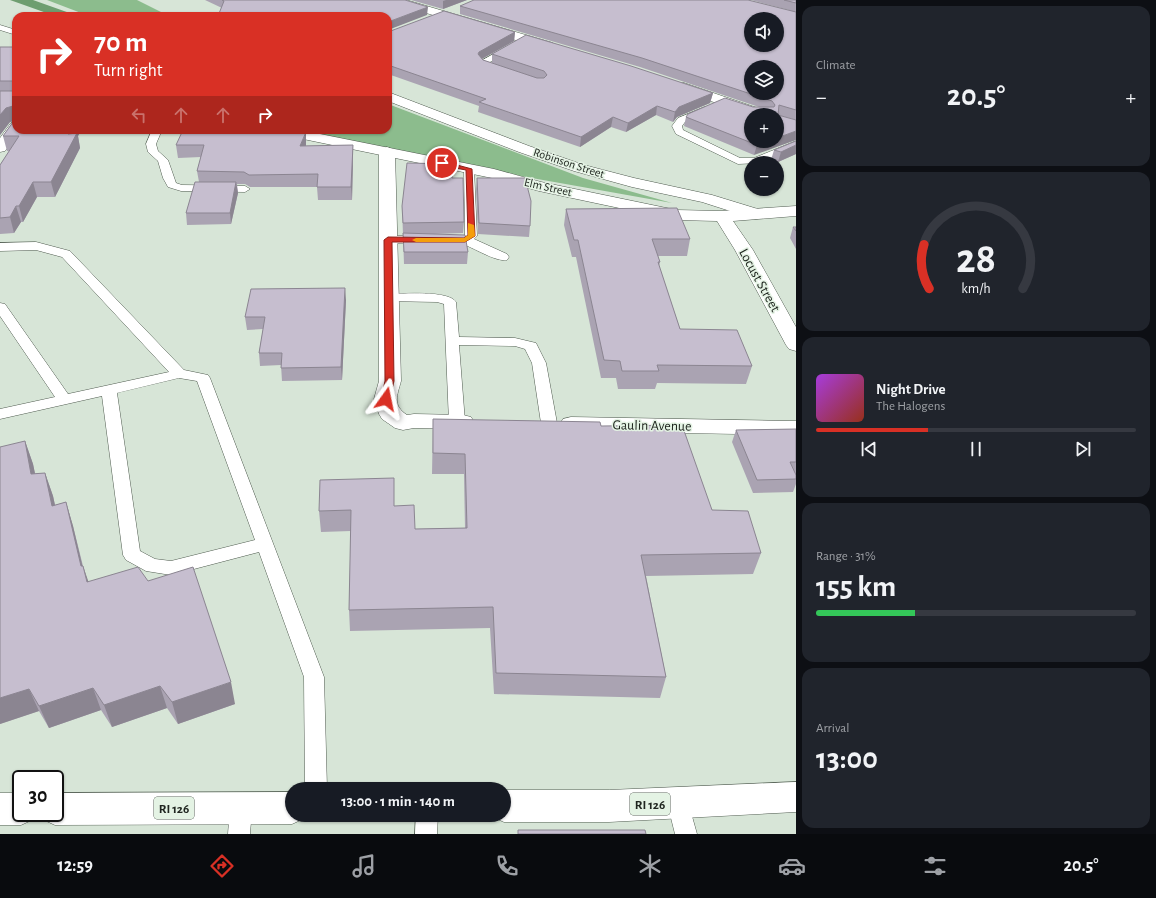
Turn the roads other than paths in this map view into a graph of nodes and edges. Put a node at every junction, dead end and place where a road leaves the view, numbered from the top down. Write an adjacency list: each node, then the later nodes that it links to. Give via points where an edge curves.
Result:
1 (394, 0): 3 (street)
2 (459, 9): 3 (street)
3 (442, 14): 4 (street); 9 (street)
4 (422, 22)
5 (0, 27): 6 (lane)
6 (12, 32)
7 (12, 37): 8 (lane)
8 (5, 38)
9 (527, 40): 10 (street); 11 (lane, via 483,62 486,66)
10 (564, 51)
11 (506, 73)
12 (675, 84): 14 (street)
13 (392, 98): 25 (street, Robinson Street, via 579,168 706,198)
14 (726, 101): 15 (street); 19 (lane, via 681,120 677,126 678,132 738,161 755,161)
15 (745, 108)
16 (12, 132): 20 (street)
17 (155, 134): 23 (lane, via 151,144 153,152 163,160 172,185 181,188)
18 (299, 134): 21 (street, Elm Street)
19 (796, 144)
20 (0, 148)
21 (387, 152): 22 (street, Elm Street); 27 (street)
22 (469, 169): 26 (street, Elm Street, via 657,212 696,217); 28 (lane, via 471,236)
23 (245, 189)
24 (796, 211): 25 (street, Elm Street)
25 (755, 214): 26 (street, Elm Street)
26 (722, 216): 34 (street, Locust Street, via 744,250)
27 (388, 240): 28 (lane); 31 (street)
28 (465, 240): 30 (lane)
29 (0, 247): 35 (lane, via 36,246 66,254)
30 (503, 257)
31 (389, 298): 33 (lane, via 438,298 450,302); 39 (street, via 390,381 386,399 390,414 404,423)
32 (0, 307): 37 (lane)
33 (453, 341): 39 (lane); 41 (lane, via 515,342 531,346 539,363)
34 (796, 344)
35 (179, 374): 36 (lane); 43 (lane, via 203,378)
36 (109, 390): 37 (lane); 43 (lane, via 132,555 152,566 171,568)
37 (65, 400): 38 (lane)
38 (0, 414)
39 (457, 422): 40 (street)
40 (480, 422)
41 (541, 423): 42 (street, Gaulin Avenue)
42 (796, 428)
43 (265, 544): 44 (lane, via 314,677)
44 (316, 782)
45 (796, 796): 46 (street, RI 126)
46 (678, 802): 47 (street, RI 126, via 609,806); 55 (lane)
47 (511, 806)
48 (0, 809): 49 (street)
49 (12, 809)
50 (64, 810): 52 (street, RI 126)
51 (285, 810): 52 (street, RI 126)
52 (240, 821)
53 (427, 822): 54 (lane)
54 (426, 834)
55 (686, 834)

